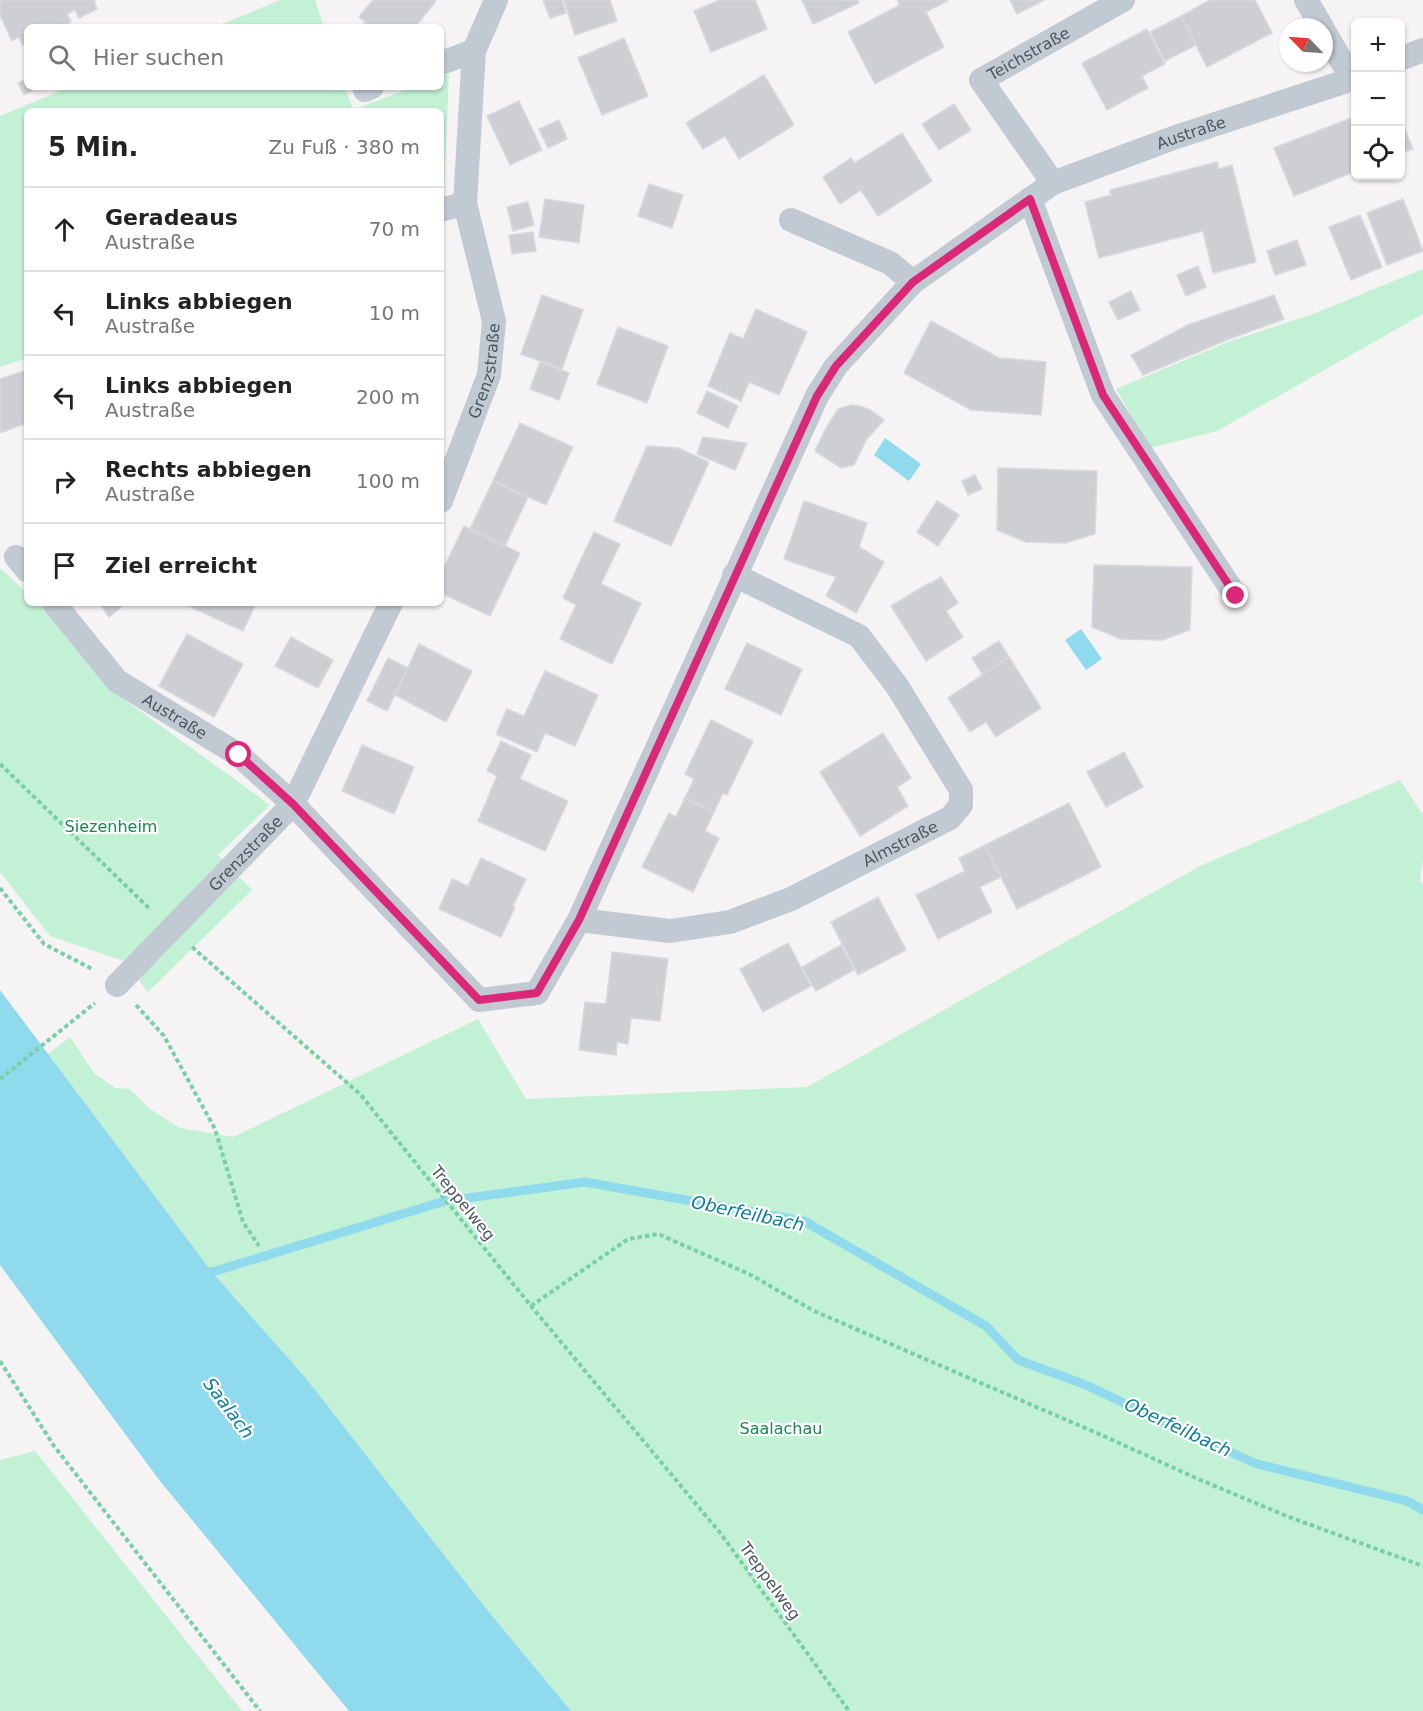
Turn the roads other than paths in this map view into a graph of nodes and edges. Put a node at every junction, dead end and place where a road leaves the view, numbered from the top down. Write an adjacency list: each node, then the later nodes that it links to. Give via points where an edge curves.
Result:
1 (496, 0): 7 (street, Grenzstraße)
2 (1123, 0): 12 (street, Teichstraße, via 981,80)
3 (1306, 0): 4 (street)
4 (1317, 18)
5 (1333, 45): 10 (street)
6 (1423, 50): 8 (street)
7 (474, 51): 9 (street); 14 (street, Grenzstraße)
8 (1405, 57)
9 (444, 62)
10 (1351, 74)
11 (1351, 80): 12 (street, Austraße, via 1176,137)
12 (1053, 183): 13 (street, Austraße)
13 (1030, 199): 17 (street, Austraße); 20 (street, via 1103,395)
14 (465, 202): 15 (street); 18 (street, Grenzstraße, via 494,321 489,375)
15 (444, 209)
16 (791, 220): 17 (street, via 890,263)
17 (913, 282): 19 (street, Austraße, via 836,366 817,396)
18 (444, 493)
19 (734, 575): 24 (street, Austraße); 24 (street, Almstraße, via 859,636 897,686 961,790 961,805 950,818 792,899 730,922 670,931)
20 (1236, 596)
21 (56, 606): 23 (street, Austraße, via 117,681 239,755)
22 (390, 606): 23 (street, Grenzstraße)
23 (293, 804): 24 (street, Austraße, via 479,1000 537,993); 25 (street, Grenzstraße)
24 (579, 920)
25 (117, 985)

